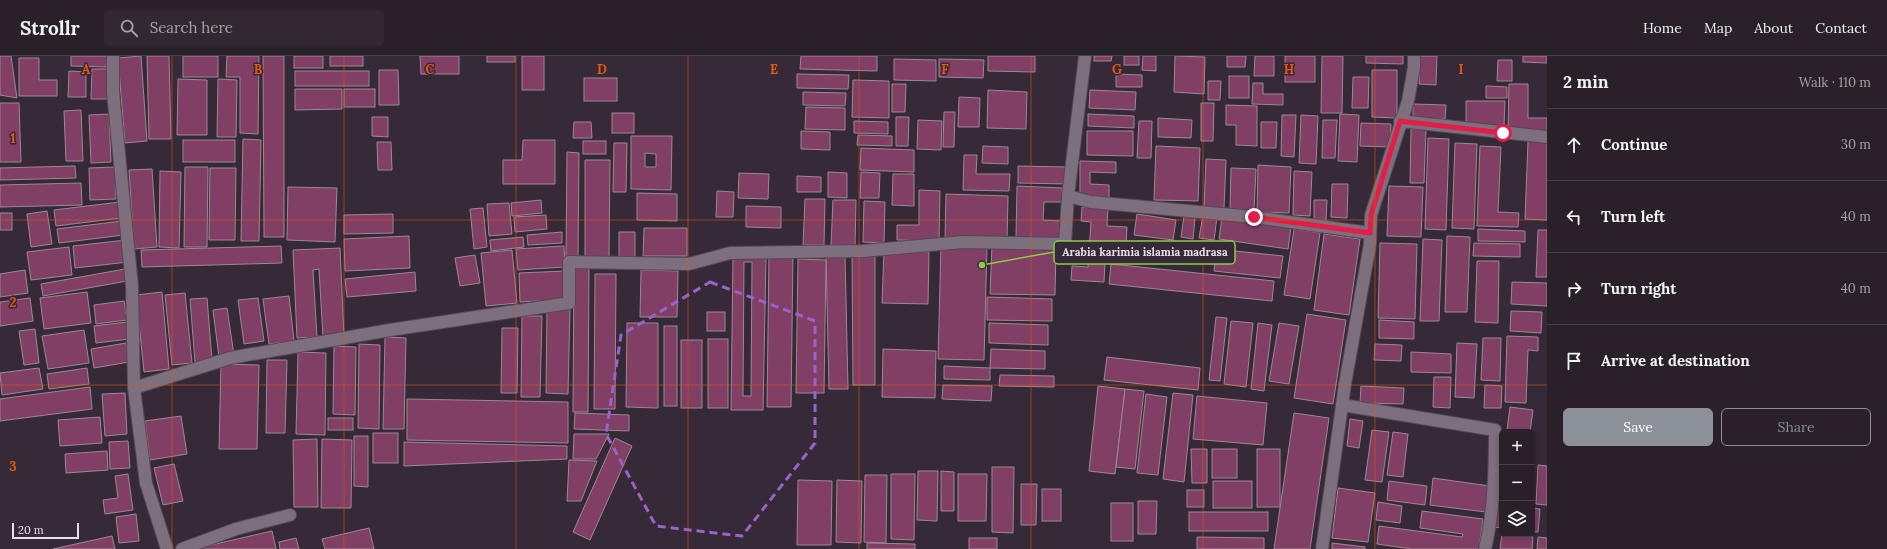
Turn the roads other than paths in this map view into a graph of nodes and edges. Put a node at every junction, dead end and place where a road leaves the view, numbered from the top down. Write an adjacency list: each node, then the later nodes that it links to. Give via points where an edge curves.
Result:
1 (113, 56): 8 (street, via 113,92 132,286)
2 (1085, 56): 6 (street)
3 (1414, 56): 4 (street, via 1408,100)
4 (1400, 121): 5 (street); 7 (street, via 1371,215)
5 (1547, 137)
6 (1068, 196): 7 (street, via 1091,202 1254,217); 8 (street, via 1065,244 964,242 863,251 730,253 689,264 569,262 569,302 230,358)
7 (1370, 233): 9 (street)
8 (134, 388): 11 (street, via 146,483)
9 (1342, 405): 13 (street); 14 (street, via 1495,430 1491,516)
10 (290, 515): 12 (street, via 236,529)
11 (167, 549)
12 (182, 549)
13 (1322, 549)
14 (1484, 549)

